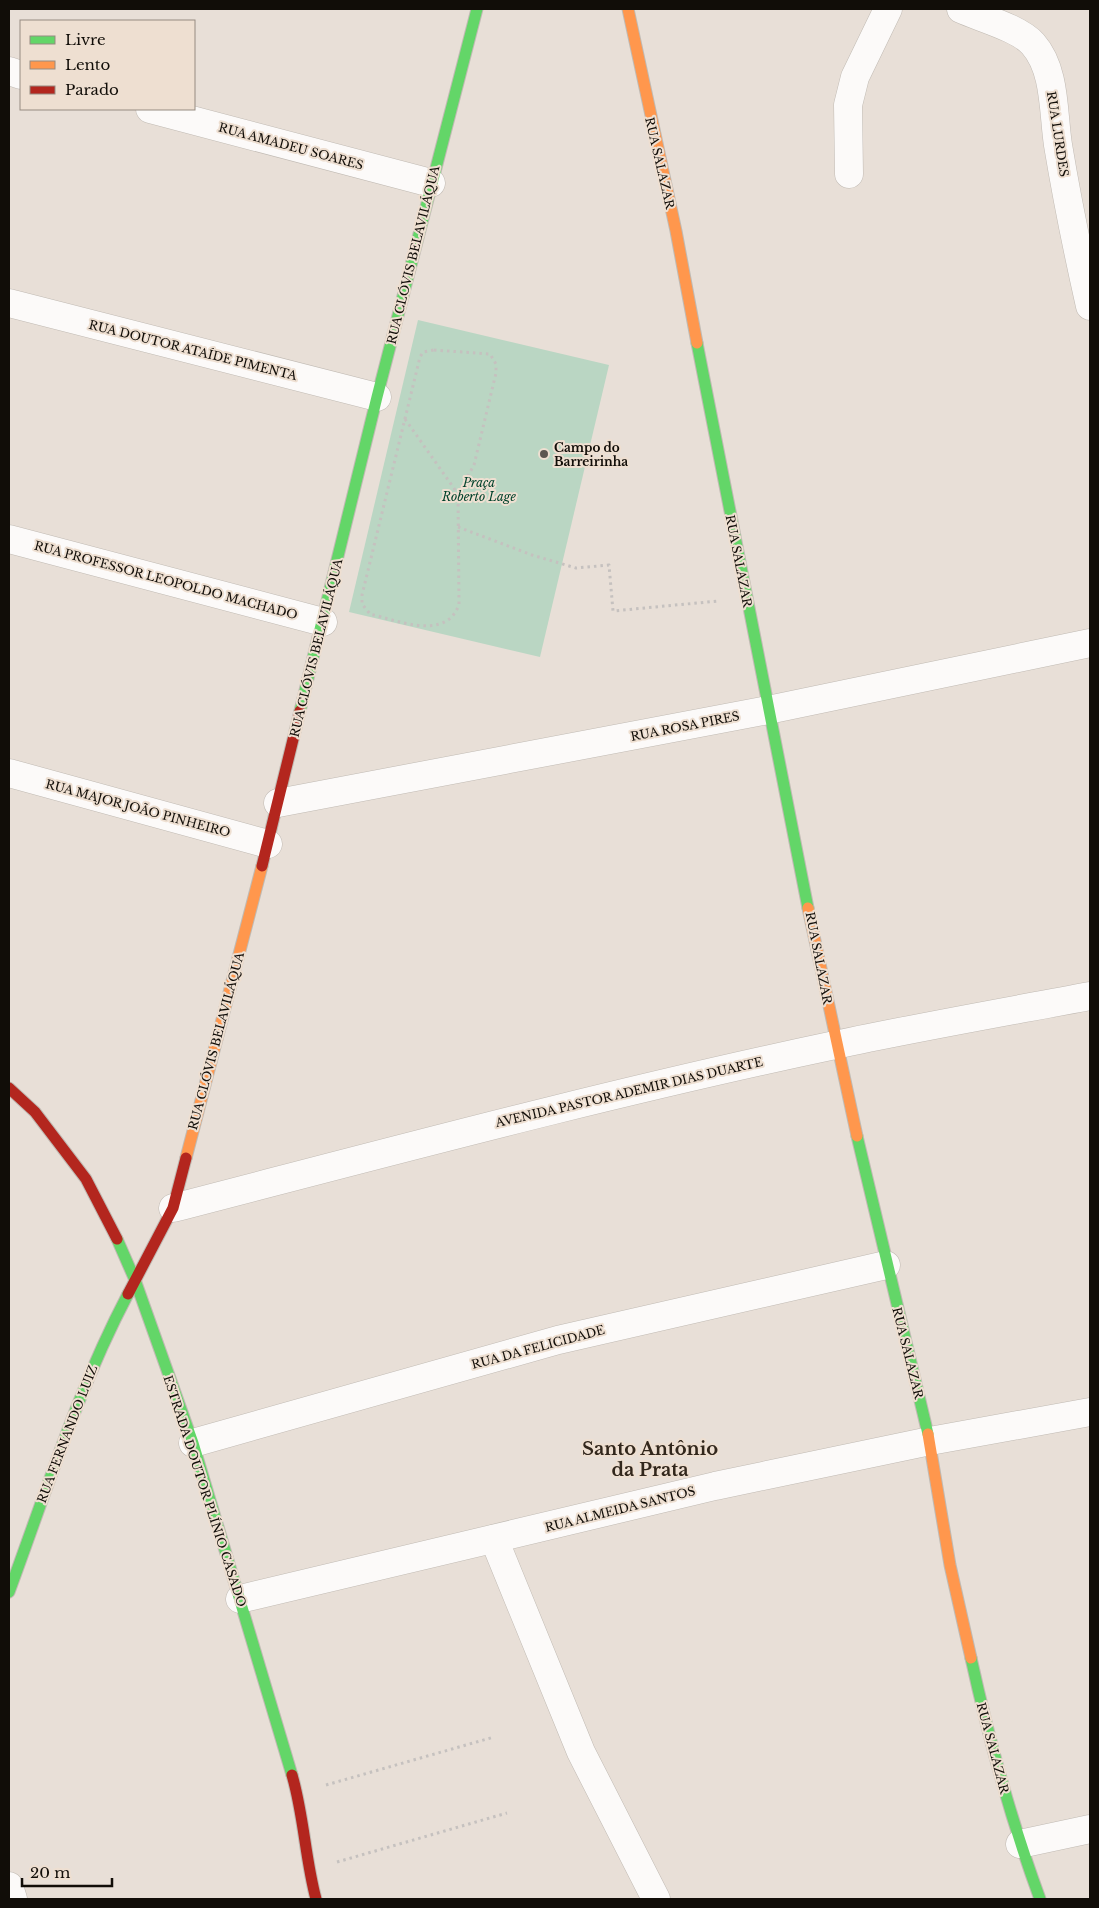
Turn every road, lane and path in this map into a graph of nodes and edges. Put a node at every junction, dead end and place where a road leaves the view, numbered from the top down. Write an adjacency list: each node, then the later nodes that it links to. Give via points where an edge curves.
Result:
1 (477, 9): 7 (street, RUA CLÓVIS BELAVILÁQUA)
2 (628, 9): 15 (street, RUA SALAZAR, via 676,231)
3 (888, 9): 6 (street, via 855,77 848,105)
4 (962, 9): 9 (street, RUA LURDES, via 1014,31 1032,42 1043,57)
5 (154, 110): 7 (street, RUA AMADEU SOARES)
6 (849, 174)
7 (431, 183): 10 (street, RUA CLÓVIS BELAVILÁQUA)
8 (9, 304): 10 (street, RUA DOUTOR ATAÍDE PIMENTA)
9 (1090, 306)
10 (377, 397): 16 (street, RUA CLÓVIS BELAVILÁQUA)
11 (405, 419): 12 (path); 12 (path, via 423,352 485,352 494,358 495,379 474,465); 13 (path, via 362,595 365,610 370,614 424,626 438,625 453,616 459,604)
12 (458, 494): 13 (path)
13 (458, 527): 15 (path, via 576,568 609,565 613,611)
14 (9, 539): 16 (street, RUA PROFESSOR LEOPOLDO MACHADO)
15 (746, 599): 18 (street, RUA SALAZAR)
16 (323, 622): 20 (street, RUA CLÓVIS BELAVILÁQUA)
17 (1090, 643): 18 (street, RUA ROSA PIRES)
18 (768, 710): 20 (street, RUA ROSA PIRES); 23 (street, RUA SALAZAR)
19 (9, 773): 21 (street, RUA MAJOR JOÃO PINHEIRO)
20 (278, 803): 21 (street, RUA CLÓVIS BELAVILÁQUA)
21 (268, 844): 25 (street, RUA CLÓVIS BELAVILÁQUA)
22 (1090, 996): 23 (street, AVENIDA PASTOR ADEMIR DIAS DUARTE)
23 (836, 1045): 25 (street, AVENIDA PASTOR ADEMIR DIAS DUARTE, via 490,1125); 26 (street, RUA SALAZAR)
24 (9, 1088): 27 (street, ESTRADA DOUTOR PLÍNIO CASADO, via 35,1112 86,1179)
25 (173, 1208): 27 (street, RUA CLÓVIS BELAVILÁQUA)
26 (886, 1265): 29 (street, RUA SALAZAR); 30 (street, RUA DA FELICIDADE, via 558,1340)
27 (135, 1280): 30 (street, ESTRADA DOUTOR PLÍNIO CASADO); 32 (street, RUA FERNANDO LUIZ, via 104,1340 82,1393)
28 (1090, 1412): 29 (street, RUA ALMEIDA SANTOS)
29 (930, 1440): 31 (street, RUA ALMEIDA SANTOS, via 715,1486); 38 (street, RUA SALAZAR, via 954,1584 983,1713)
30 (193, 1442): 33 (street, ESTRADA DOUTOR PLÍNIO CASADO)
31 (494, 1539): 33 (street, RUA ALMEIDA SANTOS); 43 (street, via 581,1752)
32 (9, 1592)
33 (240, 1599): 35 (street, ESTRADA DOUTOR PLÍNIO CASADO)
34 (494, 1737): 35 (path)
35 (297, 1793): 39 (street, ESTRADA DOUTOR PLÍNIO CASADO)
36 (507, 1813): 39 (path)
37 (1090, 1829): 38 (street)
38 (1020, 1844): 44 (street, RUA SALAZAR)
39 (308, 1870): 42 (street, ESTRADA DOUTOR PLÍNIO CASADO)
40 (9, 1886): 41 (street)
41 (13, 1899)
42 (316, 1899)
43 (656, 1899)
44 (1040, 1899)

